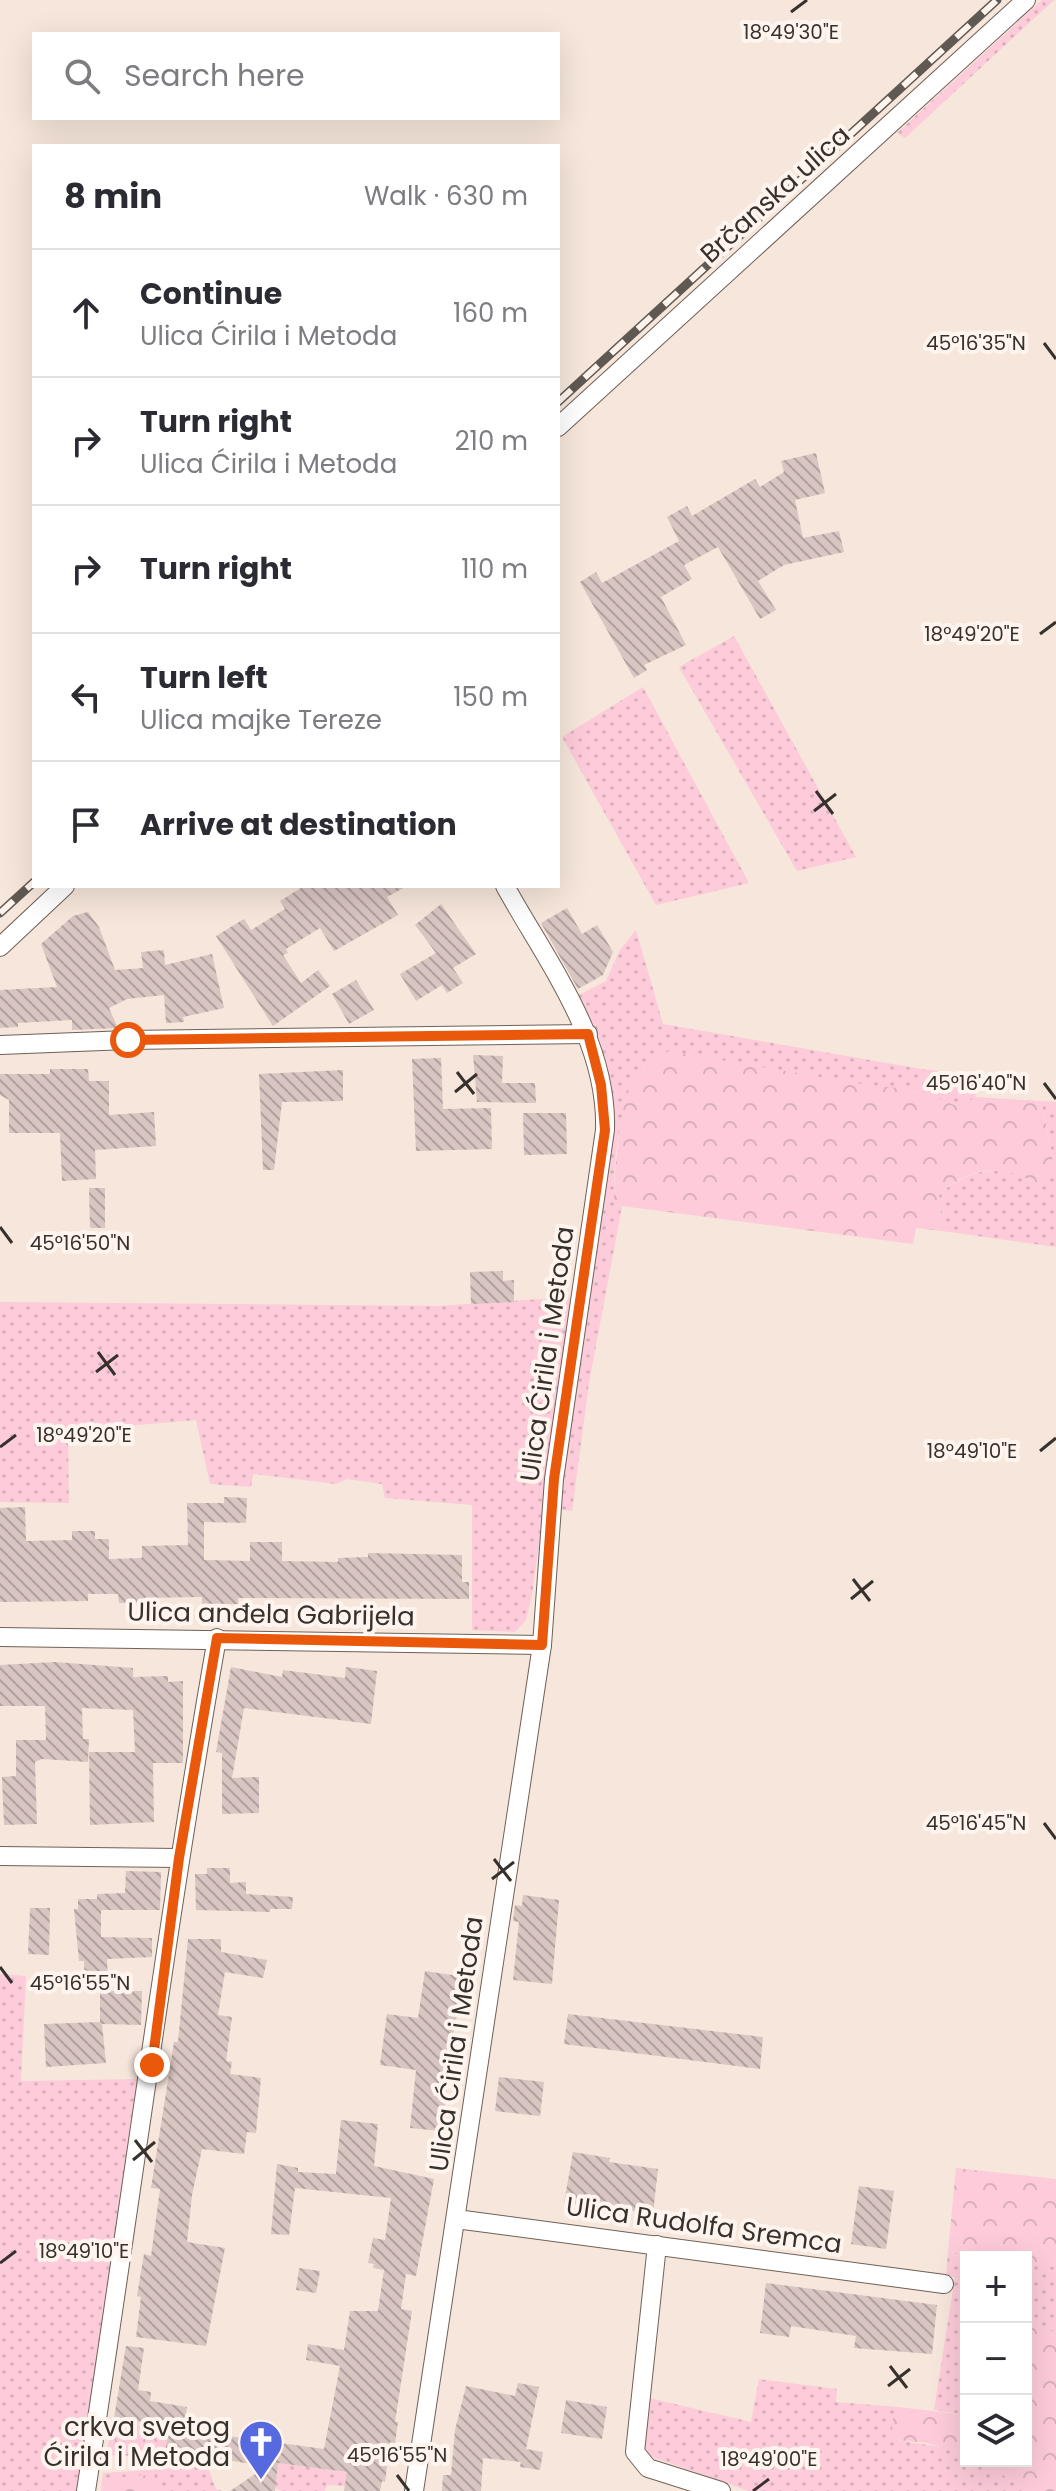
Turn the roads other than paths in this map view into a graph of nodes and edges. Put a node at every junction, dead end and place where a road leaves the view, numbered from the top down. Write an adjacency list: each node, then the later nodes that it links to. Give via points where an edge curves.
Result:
1 (1026, 0): 2 (street, Brčanska ulica)
2 (560, 425)
3 (63, 888): 5 (street)
4 (506, 888): 6 (street, Ulica Ćirila i Metoda)
5 (0, 947)
6 (588, 1034): 7 (street); 10 (street, Ulica Ćirila i Metoda, via 605,1130 554,1479)
7 (0, 1045)
8 (0, 1637): 9 (street, Ulica anđela Gabrijela)
9 (217, 1638): 10 (street, Ulica anđela Gabrijela); 12 (street)
10 (542, 1645): 13 (street, Ulica Ćirila i Metoda)
11 (0, 1856): 12 (street)
12 (179, 1858): 16 (street)
13 (456, 2219): 14 (street, Ulica Rudolfa Sremca); 17 (street, Ulica Ćirila i Metoda)
14 (657, 2245): 15 (street, Ulica Rudolfa Sremca); 18 (street, via 635,2452 648,2468)
15 (944, 2284)
16 (86, 2491)
17 (414, 2491)
18 (721, 2491)

